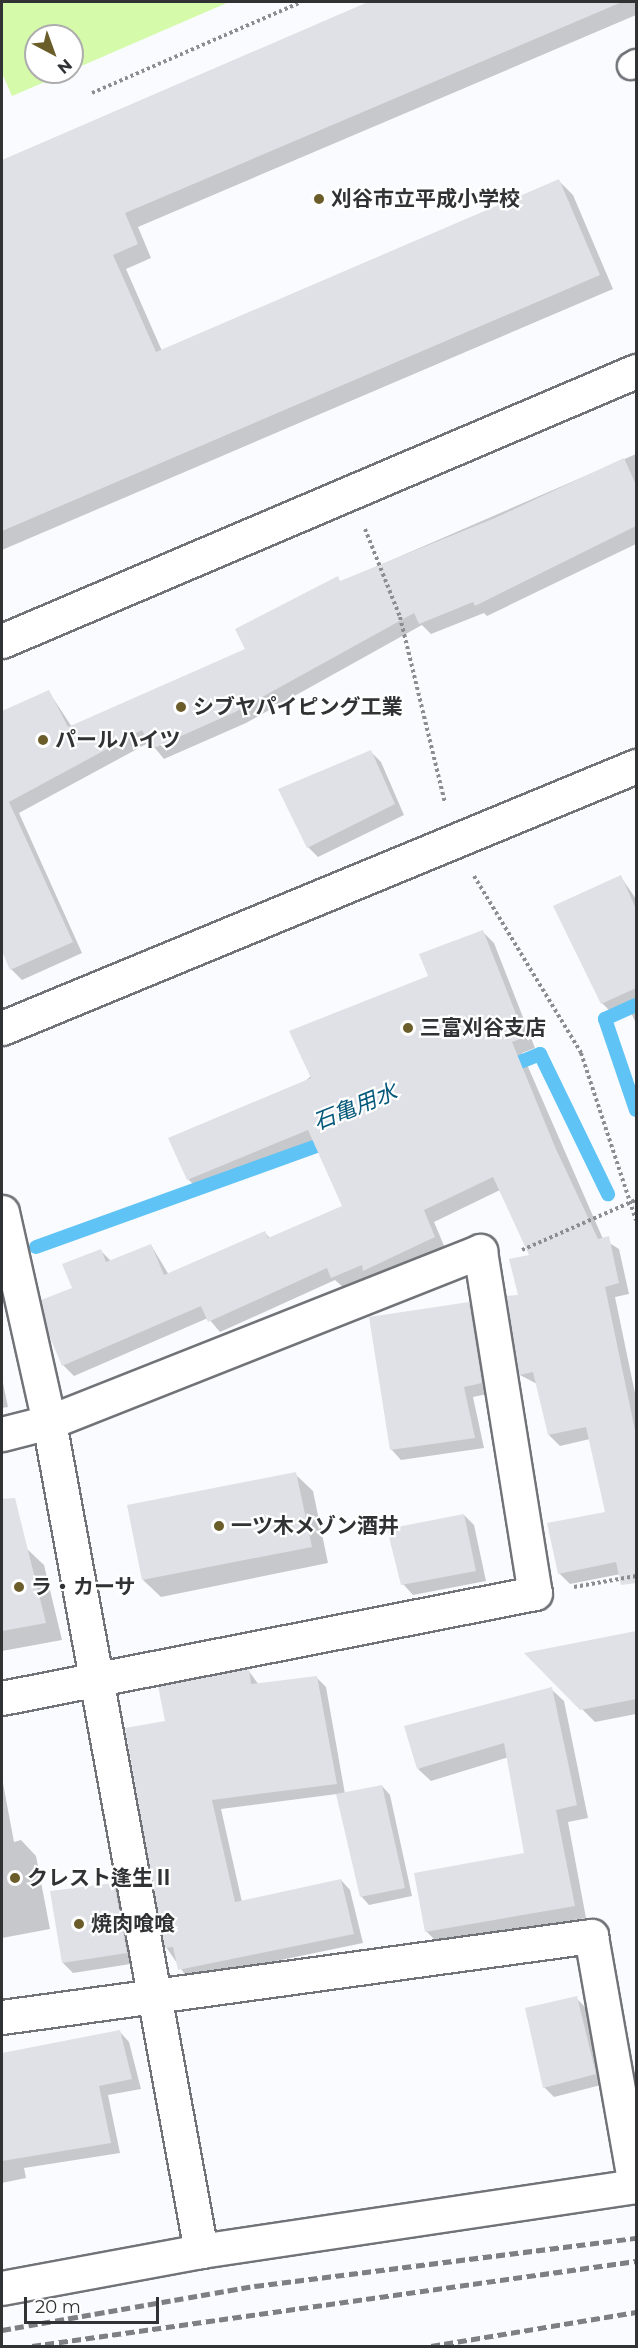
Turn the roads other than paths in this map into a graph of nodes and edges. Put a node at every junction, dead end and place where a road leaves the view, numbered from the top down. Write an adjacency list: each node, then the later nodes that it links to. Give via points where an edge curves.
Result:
1 (636, 371): 2 (street)
2 (2, 641)
3 (636, 766): 4 (street)
4 (2, 1028)
5 (2, 1212): 6 (street)
6 (49, 1422): 7 (street); 8 (street); 8 (street, via 480,1251 535,1593)
7 (2, 1434)
8 (95, 1681): 9 (street); 10 (street)
9 (2, 1698)
10 (153, 1997): 11 (street); 12 (street); 12 (street, via 591,1936 635,2186)
11 (2, 2017)
12 (201, 2250): 13 (street)
13 (2, 2288)

